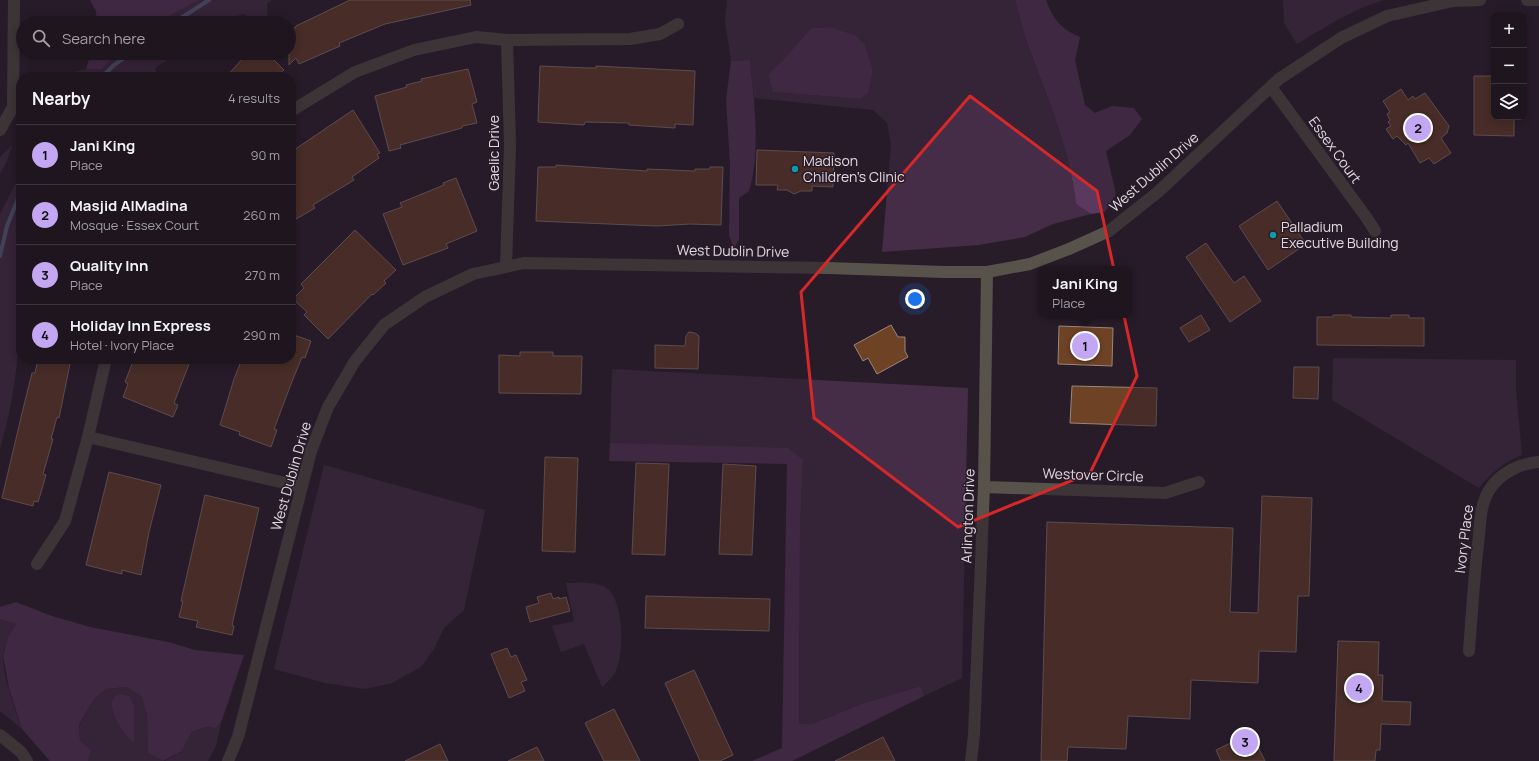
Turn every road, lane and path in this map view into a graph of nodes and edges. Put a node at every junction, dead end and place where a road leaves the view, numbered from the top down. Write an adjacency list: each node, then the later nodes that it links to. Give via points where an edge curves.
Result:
1 (14, 0): 9 (street, via 13,106)
2 (1480, 0): 7 (street, West Dublin Drive, via 1453,2 1387,16 1341,38)
3 (1527, 0): 4 (street)
4 (1539, 0)
5 (678, 24): 6 (street, via 660,34 630,39)
6 (507, 40): 8 (street, via 476,37 414,50 355,72); 11 (street, Gaelic Drive, via 510,146)
7 (1271, 87): 10 (street, Essex Court); 12 (street, West Dublin Drive, via 1158,192 1109,231 1030,264)
8 (296, 107)
9 (0, 130)
10 (1375, 232)
11 (506, 267): 12 (street, West Dublin Drive, via 524,263 566,262); 17 (street, West Dublin Drive, via 466,277 425,297 384,325 355,361 328,407 311,451)
12 (987, 272): 18 (street, Arlington Drive)
13 (105, 364): 14 (street)
14 (88, 437): 17 (street); 19 (street, via 65,521)
15 (1539, 462): 20 (street, Ivory Place, via 1514,468 1501,477 1490,488 1484,501)
16 (1199, 482): 18 (street, Westover Circle, via 1165,493)
17 (302, 487): 23 (street, West Dublin Drive, via 238,737)
18 (984, 487): 24 (street, Arlington Drive)
19 (37, 564)
20 (1469, 651)
21 (0, 735): 22 (street, via 21,752)
22 (27, 761)
23 (228, 761)
24 (971, 761)

